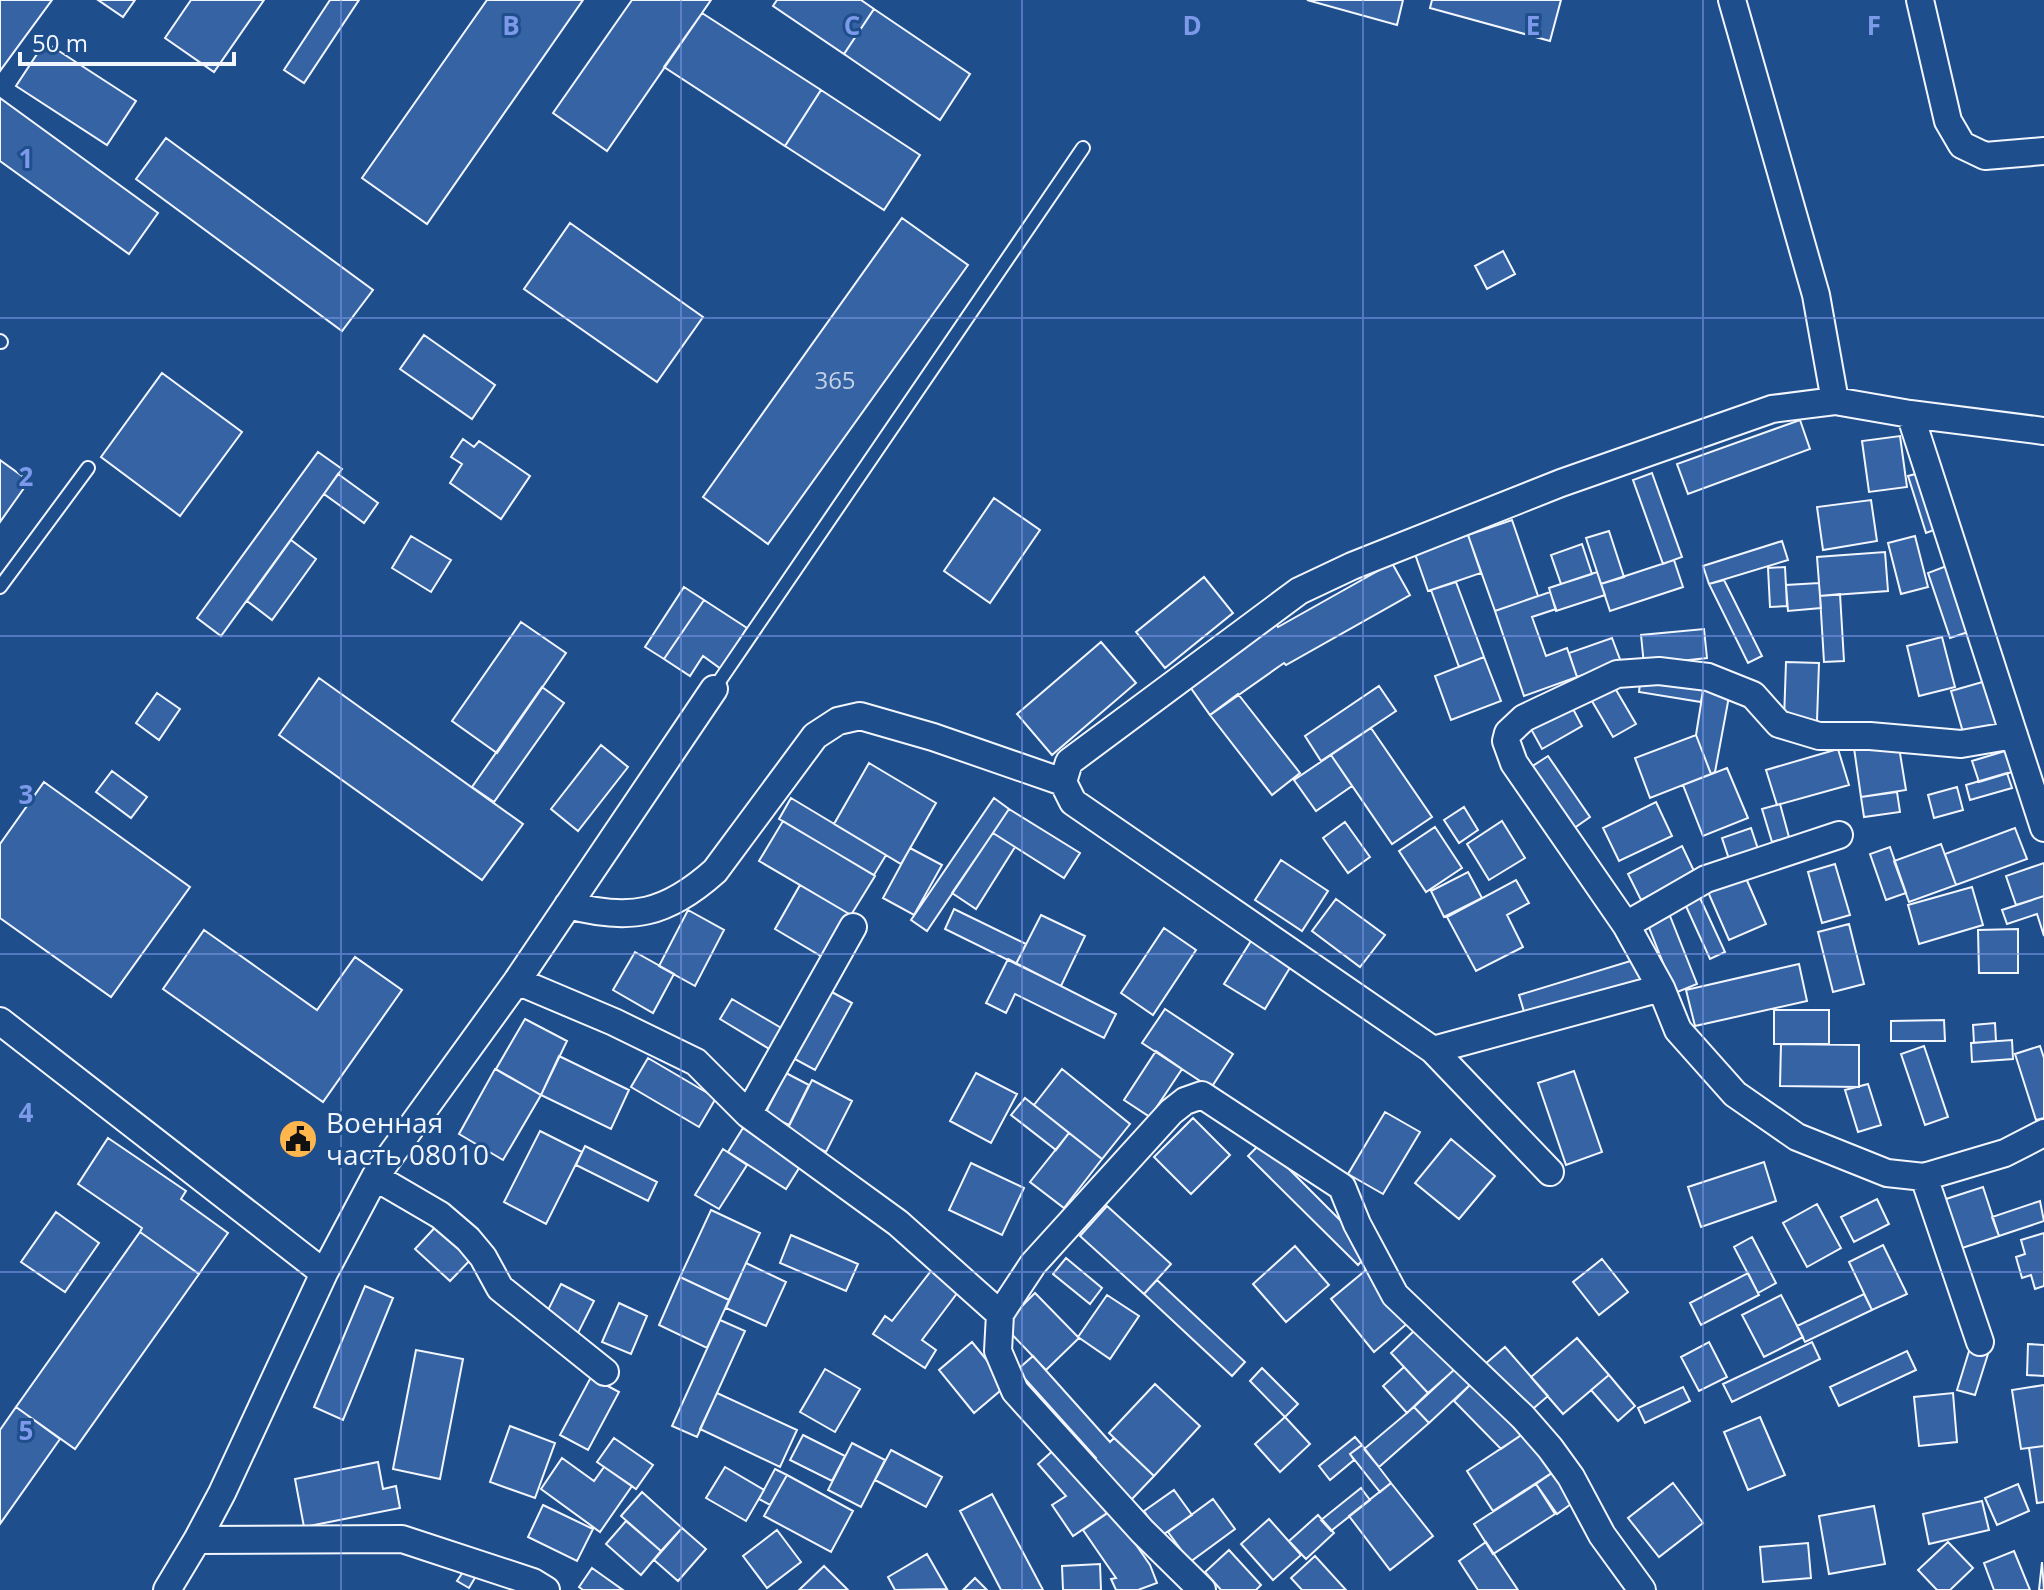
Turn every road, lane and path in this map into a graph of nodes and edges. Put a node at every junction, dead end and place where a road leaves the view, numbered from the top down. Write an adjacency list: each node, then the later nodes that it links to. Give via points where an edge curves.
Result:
1 (1732, 0): 5 (street, via 1816,295)
2 (1920, 0): 4 (street, via 1948,121 1962,145 1985,156)
3 (1083, 148): 10 (lane)
4 (2044, 151)
5 (1835, 401): 6 (street); 12 (street, via 1772,409 1576,478 1299,591 1069,762)
6 (1910, 414): 7 (street); 11 (street)
7 (2044, 431)
8 (88, 468): 9 (lane)
9 (0, 587)
10 (714, 689): 15 (street)
11 (2014, 735): 13 (street); 16 (street, via 1961,744 1819,736 1779,724 1753,695 1708,677 1659,671 1617,674 1578,691 1524,718 1506,741 1514,763)
12 (1063, 782): 15 (street, via 860,716 838,721 815,736 715,871 696,888 633,915); 21 (street, via 1073,802)
13 (2044, 828)
14 (1839, 835): 16 (street, via 1706,879)
15 (568, 905): 18 (street)
16 (1626, 925): 19 (street)
17 (853, 927): 22 (street)
18 (517, 981): 22 (street, via 696,1062); 25 (street)
19 (1661, 988): 21 (street); 26 (street, via 1678,1030 1735,1094 1797,1137 1887,1173)
20 (0, 1021): 27 (street)
21 (1433, 1050): 24 (street)
22 (748, 1114): 28 (street, via 898,1223)
23 (2044, 1133): 26 (street, via 2005,1153)
24 (1550, 1172)
25 (375, 1177): 27 (street); 30 (street, via 440,1215 483,1257 500,1288)
26 (1924, 1177): 29 (street)
27 (324, 1273): 31 (street)
28 (1000, 1314): 34 (street, via 998,1351 1015,1391); 35 (street, via 1033,1264 1171,1112 1202,1095 1342,1187 1395,1295 1550,1448)
29 (1980, 1342)
30 (605, 1372)
31 (197, 1540): 32 (street); 33 (street, via 402,1539)
32 (167, 1590)
33 (546, 1590)
34 (1202, 1590)
35 (1642, 1590)

